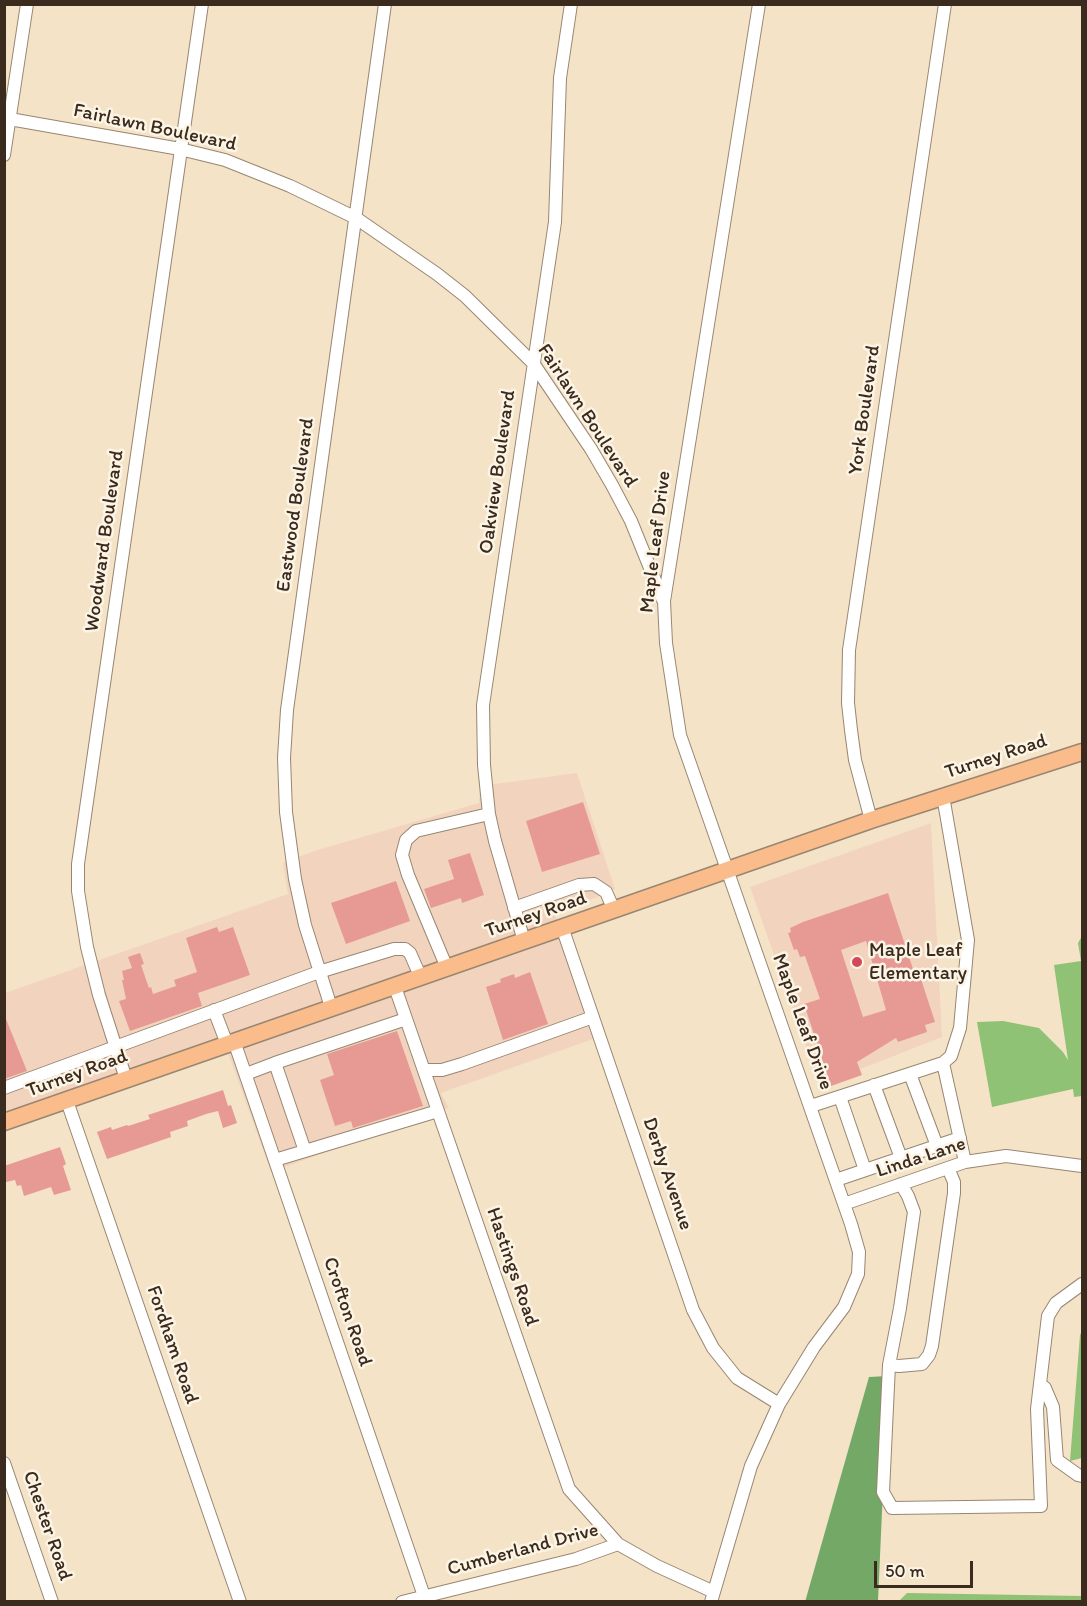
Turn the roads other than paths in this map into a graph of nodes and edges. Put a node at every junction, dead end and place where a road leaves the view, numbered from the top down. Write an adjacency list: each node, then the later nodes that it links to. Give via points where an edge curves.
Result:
1 (27, 4): 7 (street)
2 (202, 4): 8 (street, Woodward Boulevard)
3 (386, 4): 10 (street, Eastwood Boulevard)
4 (571, 4): 11 (street, Oakview Boulevard, via 560,78 555,222)
5 (759, 4): 12 (street, Maple Leaf Drive)
6 (945, 4): 16 (street, York Boulevard, via 849,650 850,730)
7 (7, 118): 8 (street, Fairlawn Boulevard); 9 (street)
8 (180, 149): 10 (street, Fairlawn Boulevard, via 256,172); 31 (street, Woodward Boulevard, via 78,864 87,947)
9 (4, 155)
10 (356, 218): 11 (street, Fairlawn Boulevard, via 465,296); 23 (street, Eastwood Boulevard, via 287,710 284,758 295,879)
11 (533, 363): 12 (street, Fairlawn Boulevard, via 612,485); 15 (street, Oakview Boulevard, via 483,705)
12 (664, 601): 17 (street, Maple Leaf Drive, via 680,735)
13 (1083, 752): 14 (main road, Turney Road)
14 (943, 796): 16 (main road, Turney Road); 33 (street, via 968,940 960,1028 951,1056)
15 (489, 814): 18 (street, Oakview Boulevard); 22 (street, via 416,831 406,840 402,855 408,875)
16 (871, 820): 17 (main road, Turney Road)
17 (727, 871): 19 (main road, Turney Road); 42 (street, Maple Leaf Drive)
18 (514, 908): 19 (street, via 579,885 594,884 606,892); 21 (street, Oakview Boulevard)
19 (614, 910): 20 (main road, Turney Road)
20 (562, 927): 21 (main road, Turney Road); 28 (street, Derby Avenue)
21 (524, 941): 22 (main road, Turney Road)
22 (447, 968): 24 (main road, Turney Road)
23 (319, 972): 24 (street, via 399,948 410,953); 26 (street, Eastwood Boulevard); 27 (street)
24 (421, 978): 25 (main road, Turney Road)
25 (395, 987): 26 (main road, Turney Road); 29 (street, Hastings Road)
26 (331, 1008): 30 (main road, Turney Road)
27 (214, 1010): 30 (street, Crofton Road); 31 (street)
28 (593, 1017): 34 (street, via 462,1064); 60 (street, Derby Avenue, via 693,1310 713,1348 737,1378)
29 (406, 1019): 32 (street); 34 (street, Hastings Road)
30 (230, 1042): 35 (street, Crofton Road); 37 (main road, Turney Road)
31 (116, 1045): 37 (street, Woodward Boulevard); 39 (street)
32 (275, 1063): 35 (street); 47 (street)
33 (943, 1063): 36 (street); 45 (street)
34 (423, 1070): 43 (street, Hastings Road)
35 (246, 1074): 49 (street, Crofton Road)
36 (910, 1074): 38 (street); 46 (street)
37 (126, 1079): 41 (main road, Turney Road)
38 (874, 1085): 40 (street); 48 (street)
39 (4, 1088)
40 (840, 1096): 42 (street); 53 (street)
41 (67, 1101): 44 (main road, Turney Road); 67 (street, Fordham Road)
42 (811, 1106): 54 (street, Maple Leaf Drive)
43 (438, 1112): 47 (street); 63 (street, Hastings Road, via 569,1489)
44 (4, 1122)
45 (960, 1138): 46 (street); 50 (street)
46 (937, 1146): 48 (street)
47 (305, 1151): 49 (street)
48 (901, 1158): 53 (street)
49 (275, 1160): 64 (street, Crofton Road)
50 (965, 1162): 51 (street, Linda Lane, via 1006,1156); 52 (street, Linda Lane)
51 (1083, 1166)
52 (948, 1168): 55 (street, Linda Lane); 58 (street, via 954,1193 932,1346 922,1364)
53 (865, 1170): 54 (street)
54 (836, 1180): 56 (street, Maple Leaf Drive)
55 (901, 1184): 56 (street, Linda Lane); 58 (street, via 914,1212)
56 (844, 1204): 60 (street, Maple Leaf Drive, via 859,1252 858,1275 844,1307)
57 (1083, 1284): 59 (street, via 1056,1303 1048,1316)
58 (888, 1365): 59 (street, via 883,1492 892,1508 1041,1506 1037,1409)
59 (1040, 1384): 62 (street, via 1053,1407 1057,1460)
60 (779, 1404): 65 (street, via 752,1466)
61 (4, 1463): 66 (street, Chester Road)
62 (1083, 1476)
63 (618, 1544): 64 (street, Cumberland Drive, via 576,1560); 65 (street, Cumberland Drive)
64 (424, 1596): 68 (street, Cumberland Drive)
65 (713, 1597)
66 (52, 1602)
67 (240, 1602)
68 (402, 1602)

